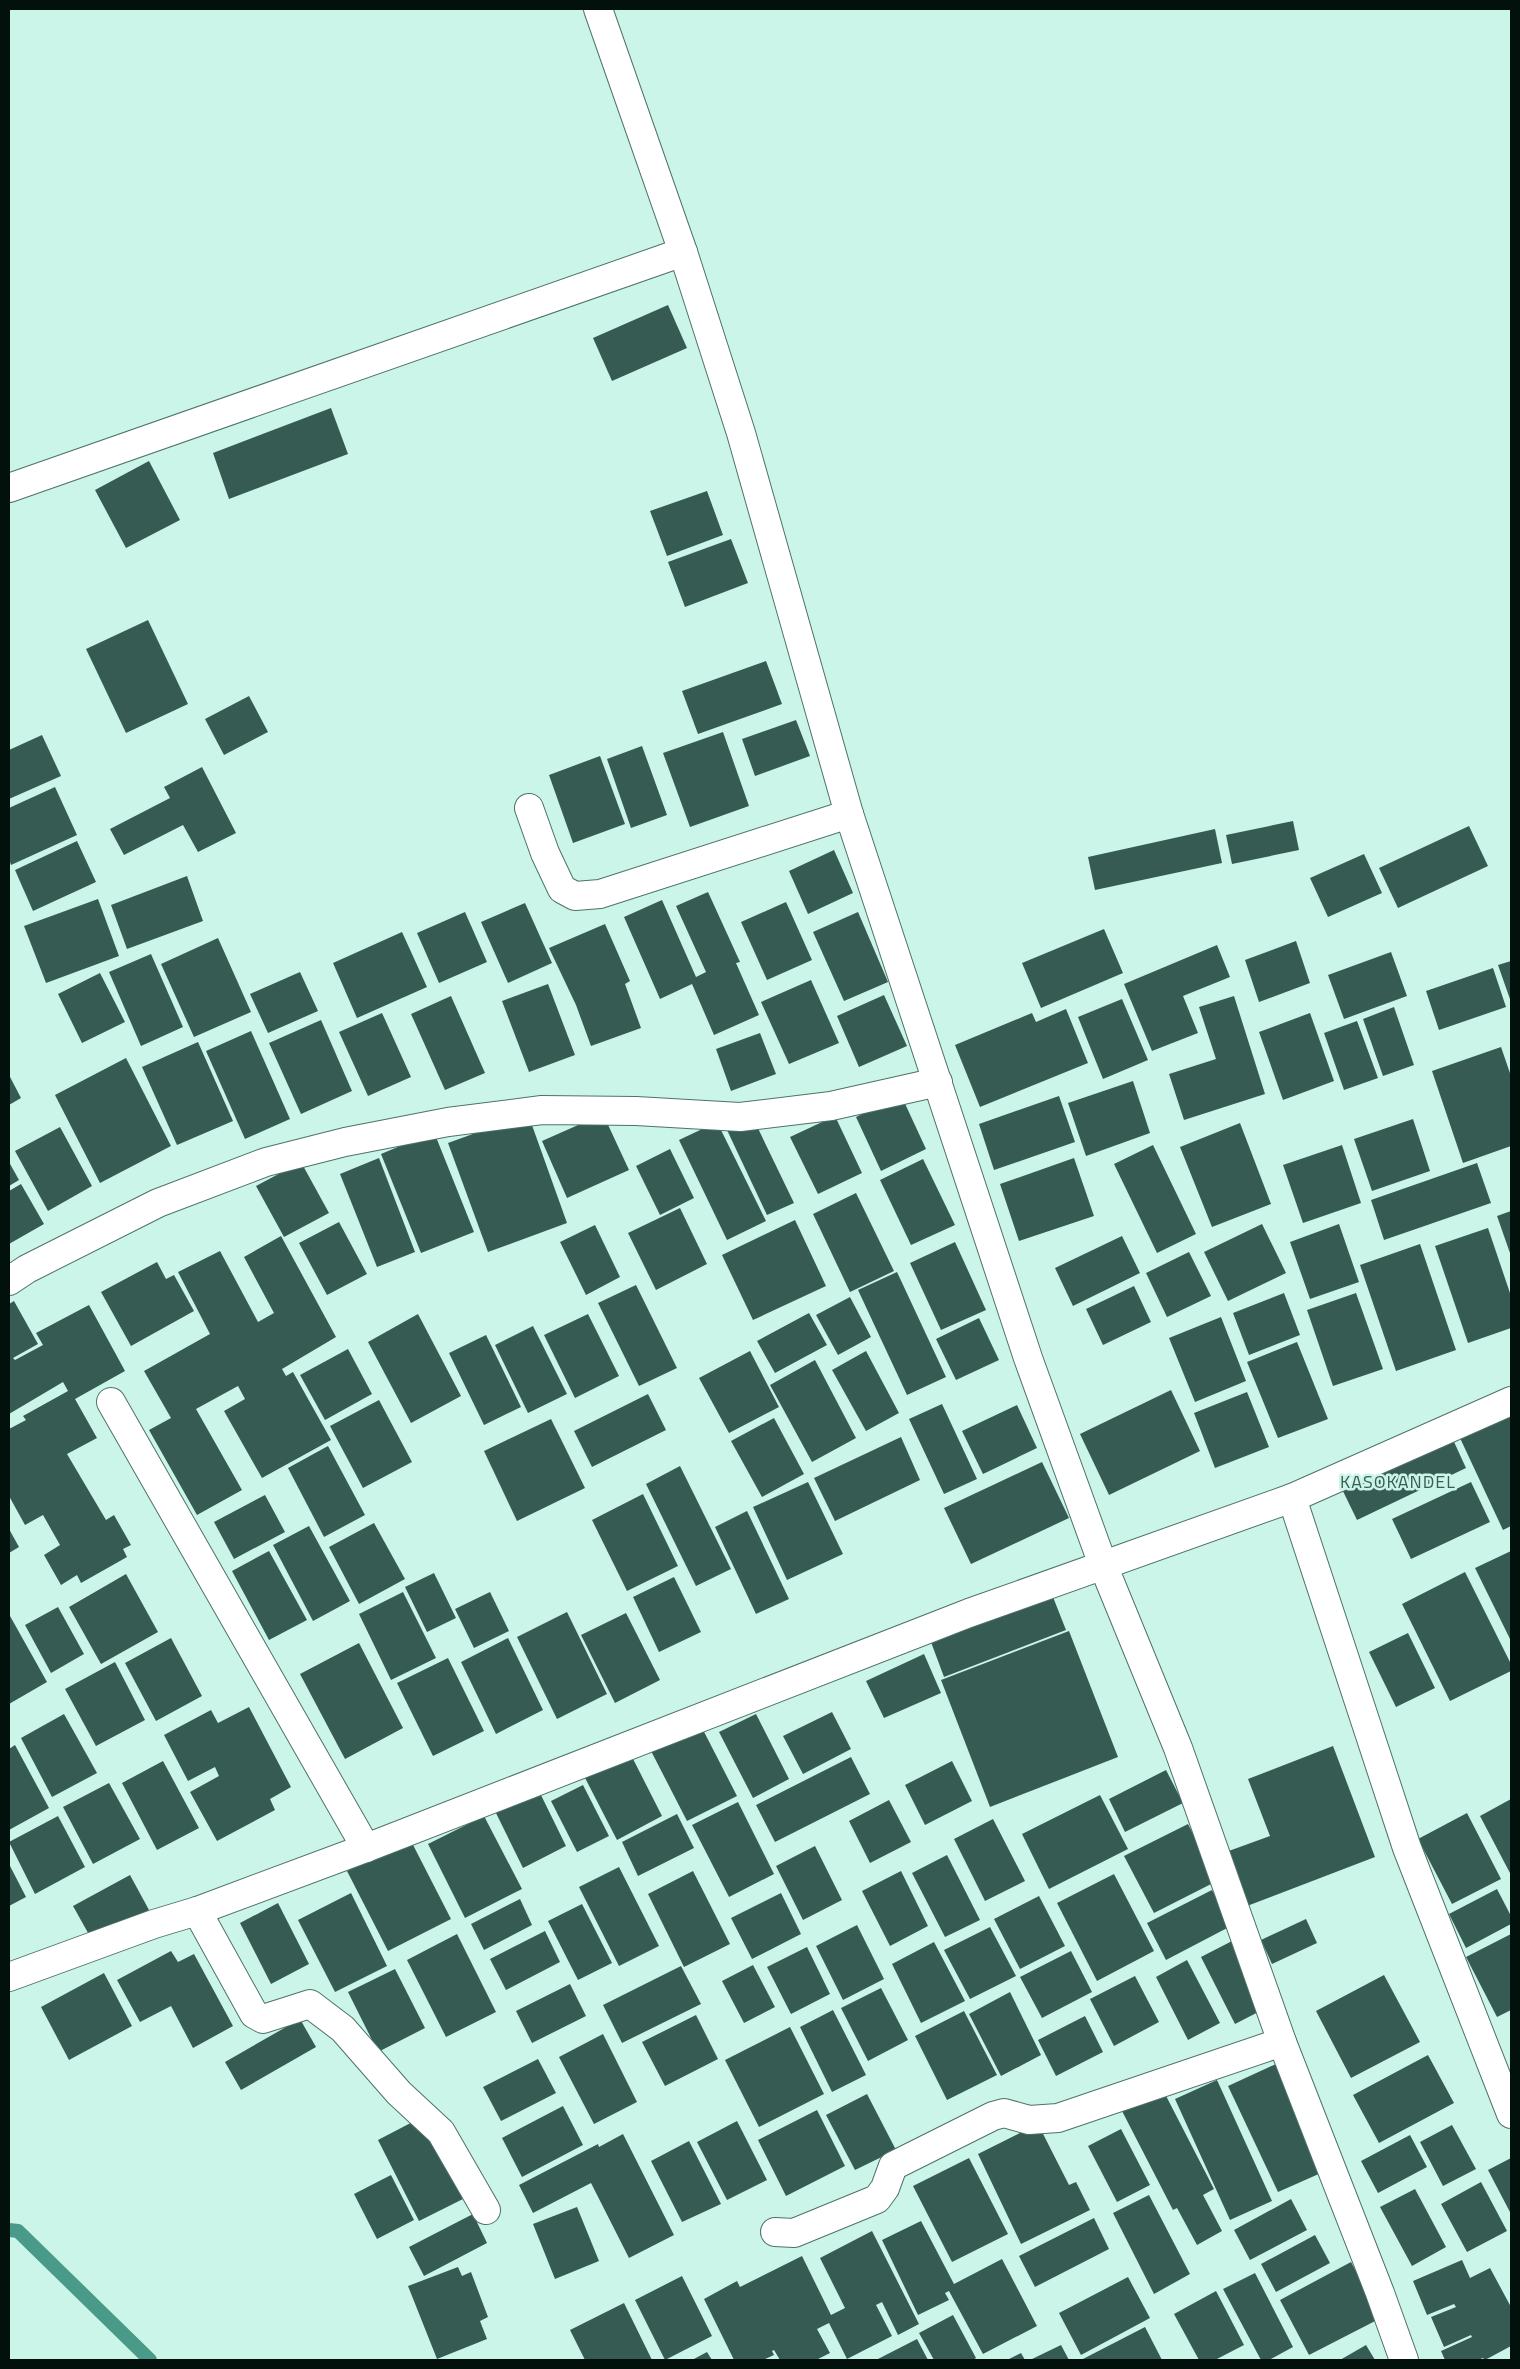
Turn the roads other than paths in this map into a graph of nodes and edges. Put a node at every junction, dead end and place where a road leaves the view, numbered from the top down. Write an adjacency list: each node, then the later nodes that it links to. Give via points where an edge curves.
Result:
1 (598, 9): 2 (street)
2 (684, 252): 3 (street); 5 (street, via 742,433)
3 (9, 488)
4 (529, 808): 5 (street, via 562,889 576,896 600,894)
5 (849, 814): 6 (street)
6 (938, 1082): 7 (street, via 831,1106 740,1117 636,1110 542,1110 448,1122 345,1142 266,1162 158,1203); 11 (street, via 1028,1358)
7 (9, 1280)
8 (1511, 1401): 10 (street)
9 (111, 1402): 12 (street)
10 (1292, 1498): 11 (street); 16 (street, via 1407,1848)
11 (1103, 1566): 12 (street, via 969,1613); 15 (street, via 1178,1748)
12 (366, 1848): 13 (street)
13 (197, 1911): 14 (street); 17 (street, via 254,2014 263,2019 310,2004 331,2018 399,2093 441,2132)
14 (9, 1977)
15 (1282, 2042): 18 (street, via 1058,2118 1029,2120 1004,2113 994,2116 893,2166 877,2199 794,2233); 19 (street)
16 (1511, 2114)
17 (486, 2210)
18 (775, 2232)
19 (1404, 2360)

